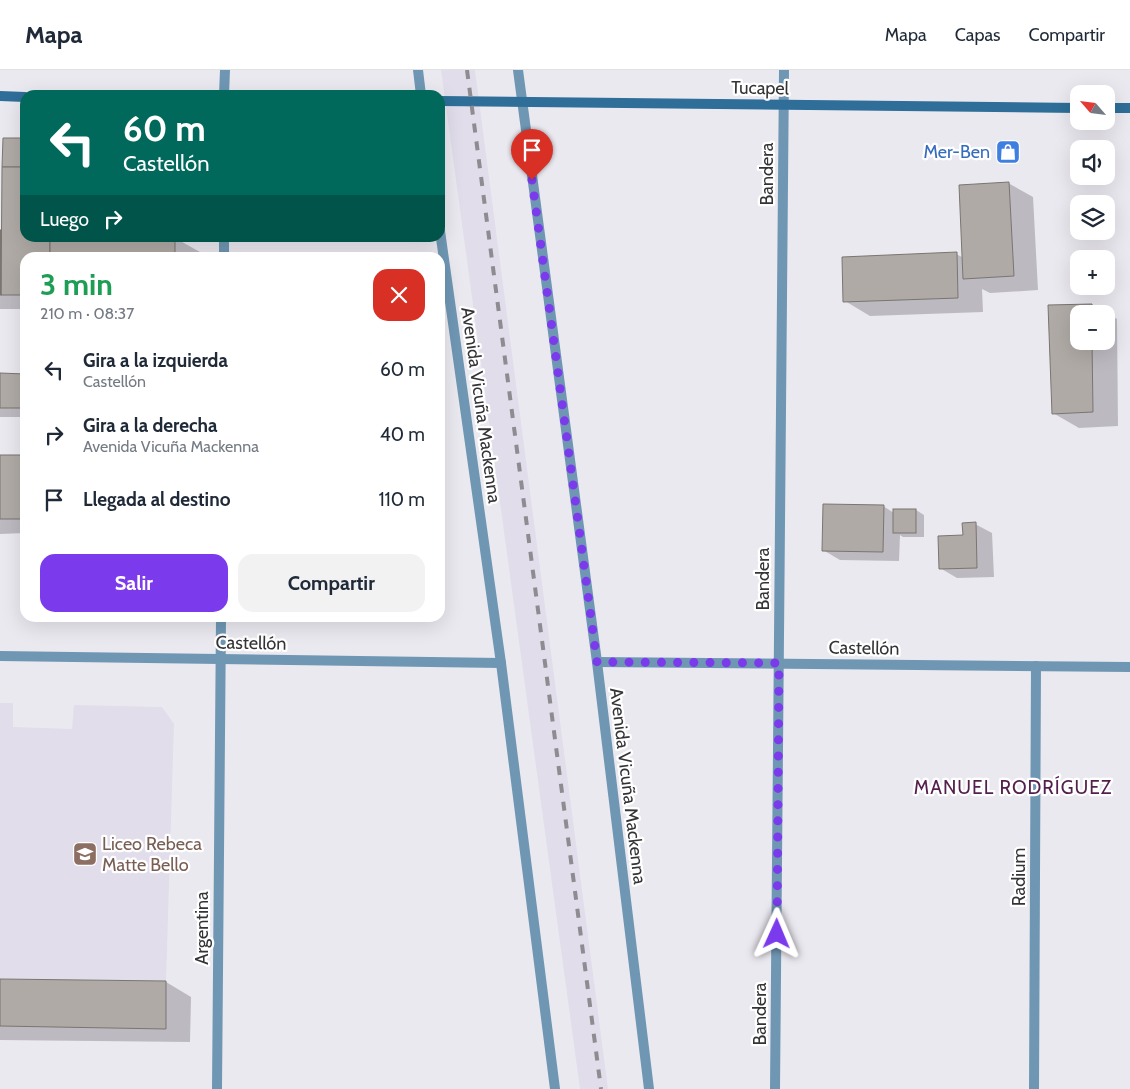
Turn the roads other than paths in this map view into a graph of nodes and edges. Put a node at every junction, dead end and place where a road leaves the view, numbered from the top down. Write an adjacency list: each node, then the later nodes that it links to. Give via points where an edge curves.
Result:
1 (225, 70): 5 (street)
2 (418, 70): 6 (street)
3 (518, 70): 10 (street, Avenida Vicuña Mackenna)
4 (784, 70): 11 (street, Bandera)
5 (224, 90)
6 (420, 90)
7 (0, 96): 8 (main road)
8 (20, 97)
9 (445, 101): 10 (main road, Tucapel)
10 (522, 102): 11 (main road, Tucapel); 19 (street, Avenida Vicuña Mackenna)
11 (784, 104): 12 (main road, Tucapel); 21 (street, Bandera)
12 (1070, 108)
13 (1115, 108): 14 (main road)
14 (1130, 108)
15 (445, 266): 20 (street, Avenida Vicuña Mackenna)
16 (221, 622): 18 (street, Argentina)
17 (0, 656): 18 (street, Castellón)
18 (220, 659): 20 (street, Castellón); 24 (street, Argentina)
19 (597, 662): 21 (street, Castellón); 26 (street, Avenida Vicuña Mackenna)
20 (501, 663): 25 (street, Avenida Vicuña Mackenna)
21 (779, 663): 22 (street, Castellón); 27 (street, Bandera)
22 (1036, 666): 23 (street, Castellón); 28 (street, Radium)
23 (1130, 667)
24 (217, 1089)
25 (556, 1089)
26 (649, 1089)
27 (775, 1089)
28 (1034, 1089)

